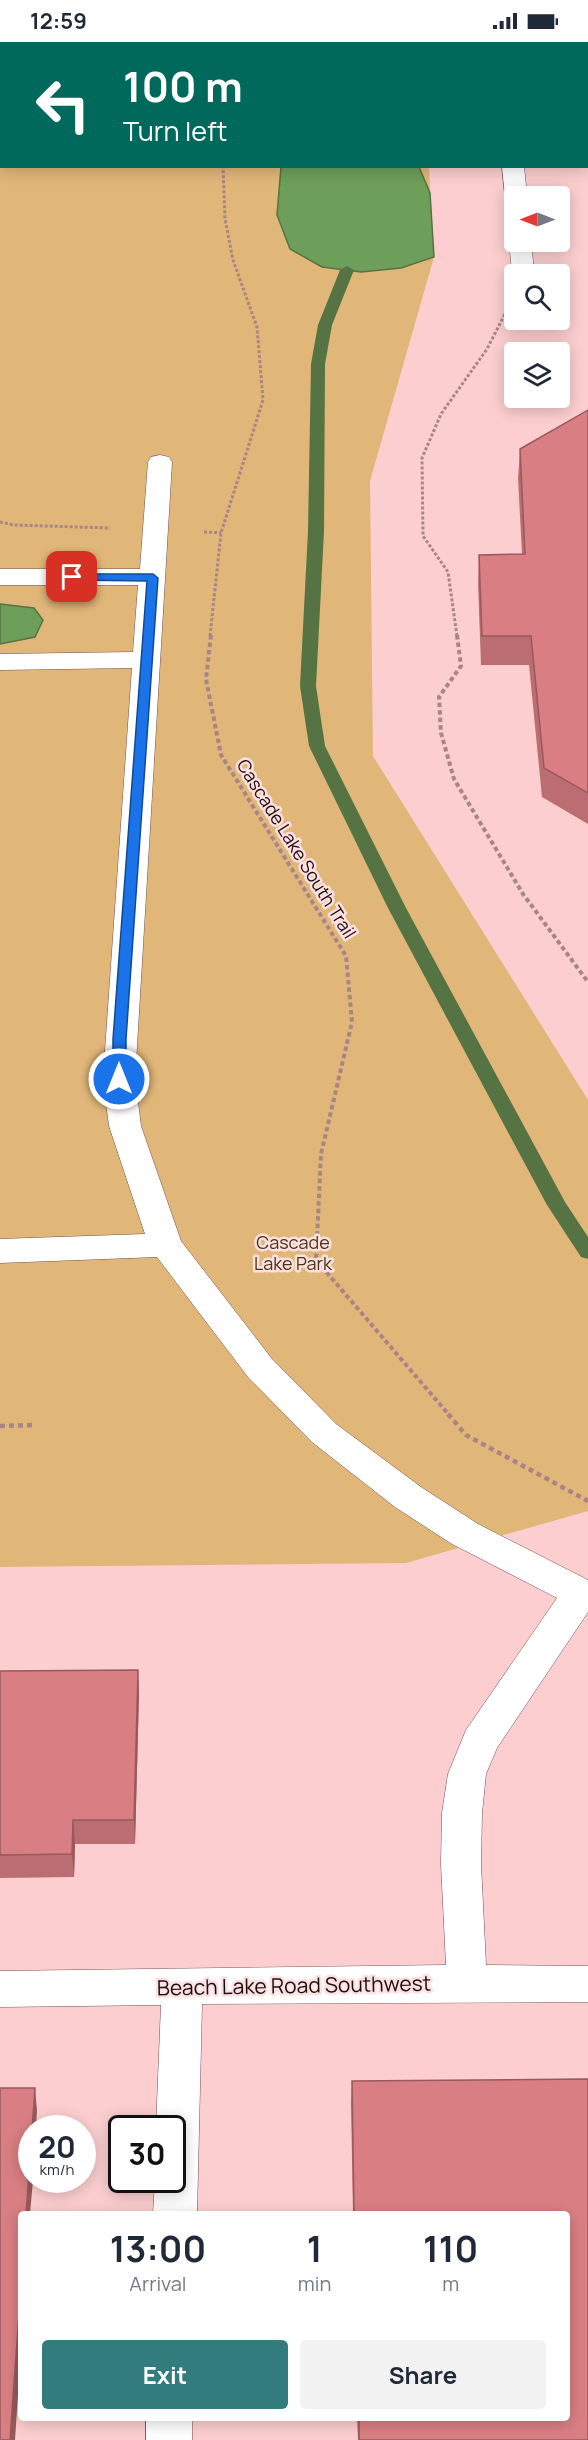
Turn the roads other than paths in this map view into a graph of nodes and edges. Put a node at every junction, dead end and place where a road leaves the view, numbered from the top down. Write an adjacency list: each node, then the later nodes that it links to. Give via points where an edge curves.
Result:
1 (513, 168): 2 (street)
2 (515, 186)
3 (160, 462): 5 (street)
4 (0, 577): 5 (street)
5 (153, 578): 6 (street)
6 (147, 660): 7 (street); 8 (street, via 119,1079 125,1126)
7 (0, 662)
8 (166, 1245): 9 (street); 10 (street, via 260,1368 324,1433 408,1497 465,1534)
9 (0, 1251)
10 (584, 1595): 11 (street, via 480,1740 467,1774 461,1864)
11 (467, 1983): 12 (street, Beach Lake Road Southwest); 13 (street, Beach Lake Road Southwest)
12 (588, 1984)
13 (182, 1988): 14 (street, Beach Lake Road Southwest); 15 (street)
14 (0, 1989)
15 (175, 2211)
16 (169, 2421): 17 (street)
17 (169, 2440)

